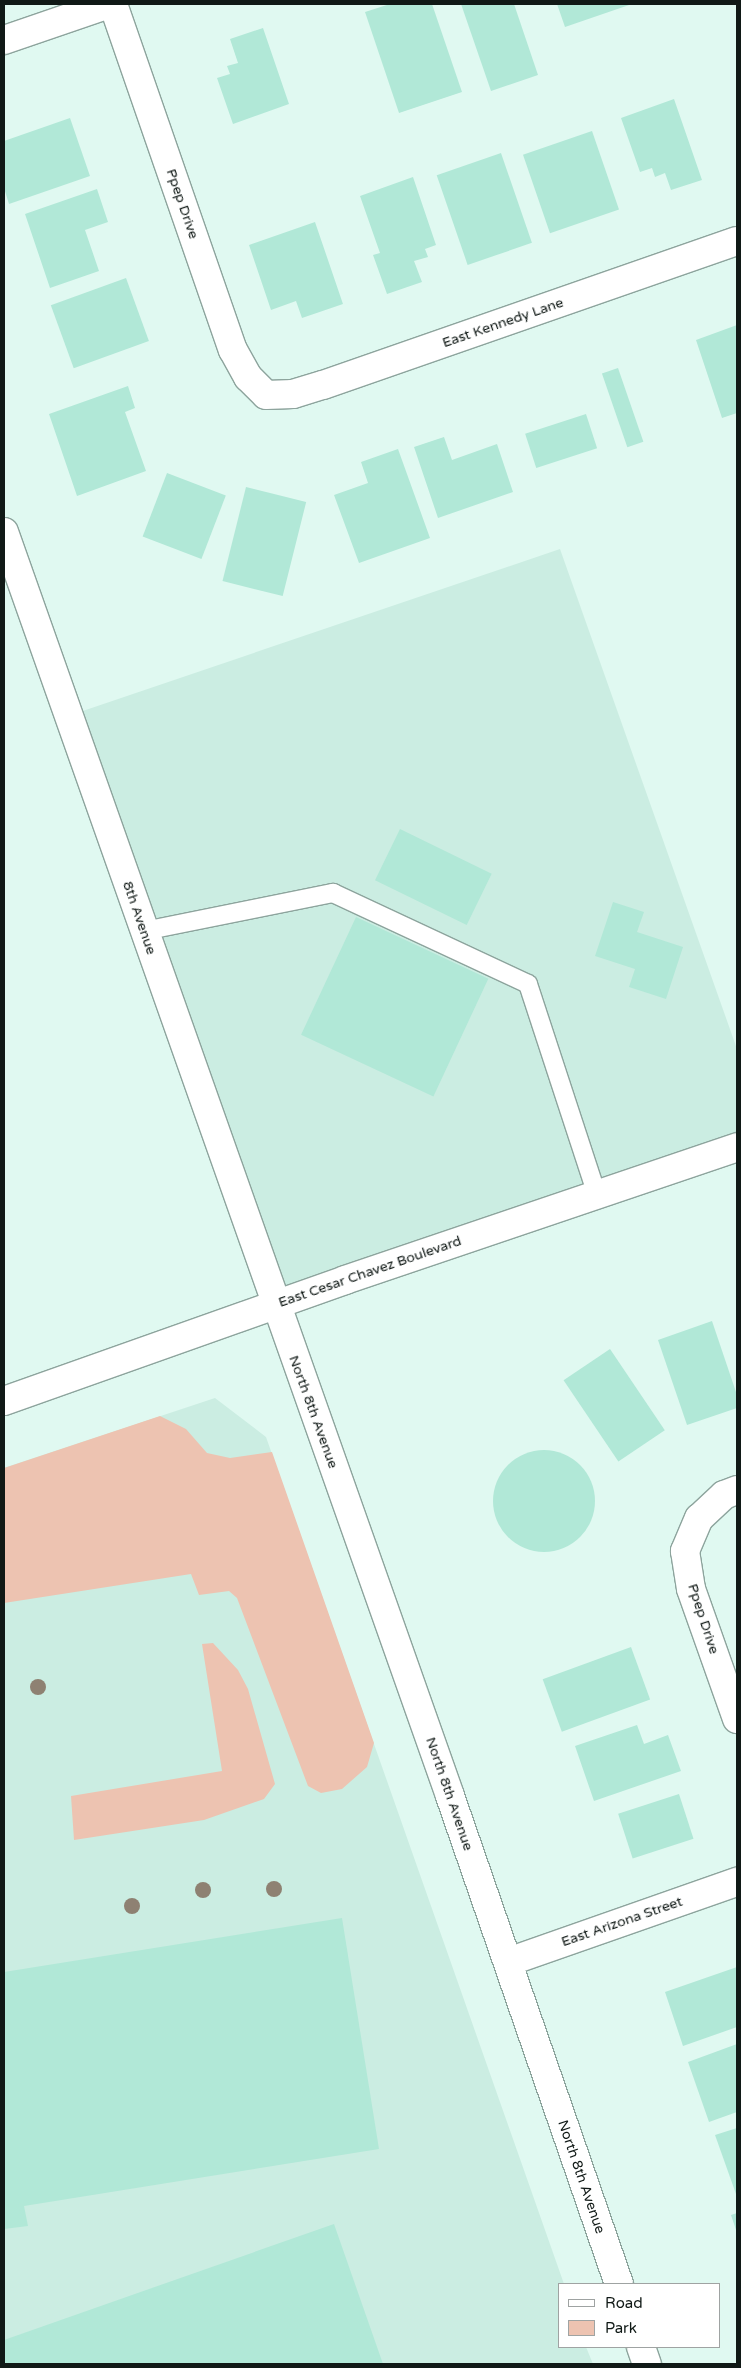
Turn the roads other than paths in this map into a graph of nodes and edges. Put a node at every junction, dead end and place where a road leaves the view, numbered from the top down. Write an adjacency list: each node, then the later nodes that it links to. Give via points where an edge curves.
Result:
1 (109, 4): 3 (main road)
2 (113, 4): 5 (main road, Ppep Drive, via 233,350 248,377)
3 (4, 40)
4 (737, 242): 5 (main road, East Kennedy Lane, via 323,386 293,394)
5 (266, 395)
6 (4, 532): 7 (main road, 8th Avenue)
7 (144, 931): 9 (lane, via 333,893 528,984); 10 (main road, 8th Avenue)
8 (737, 1147): 9 (main road, East Cesar Chavez Boulevard)
9 (596, 1195): 10 (main road, East Cesar Chavez Boulevard)
10 (275, 1305): 11 (main road, East Cesar Chavez Boulevard); 15 (main road, North 8th Avenue)
11 (4, 1401)
12 (737, 1490): 13 (main road, Ppep Drive, via 724,1495 699,1518 685,1552 691,1589)
13 (737, 1719)
14 (737, 1882): 15 (main road, East Arizona Street)
15 (508, 1962): 16 (main road, North 8th Avenue)
16 (619, 2283)
17 (641, 2348): 18 (main road)
18 (647, 2364)

